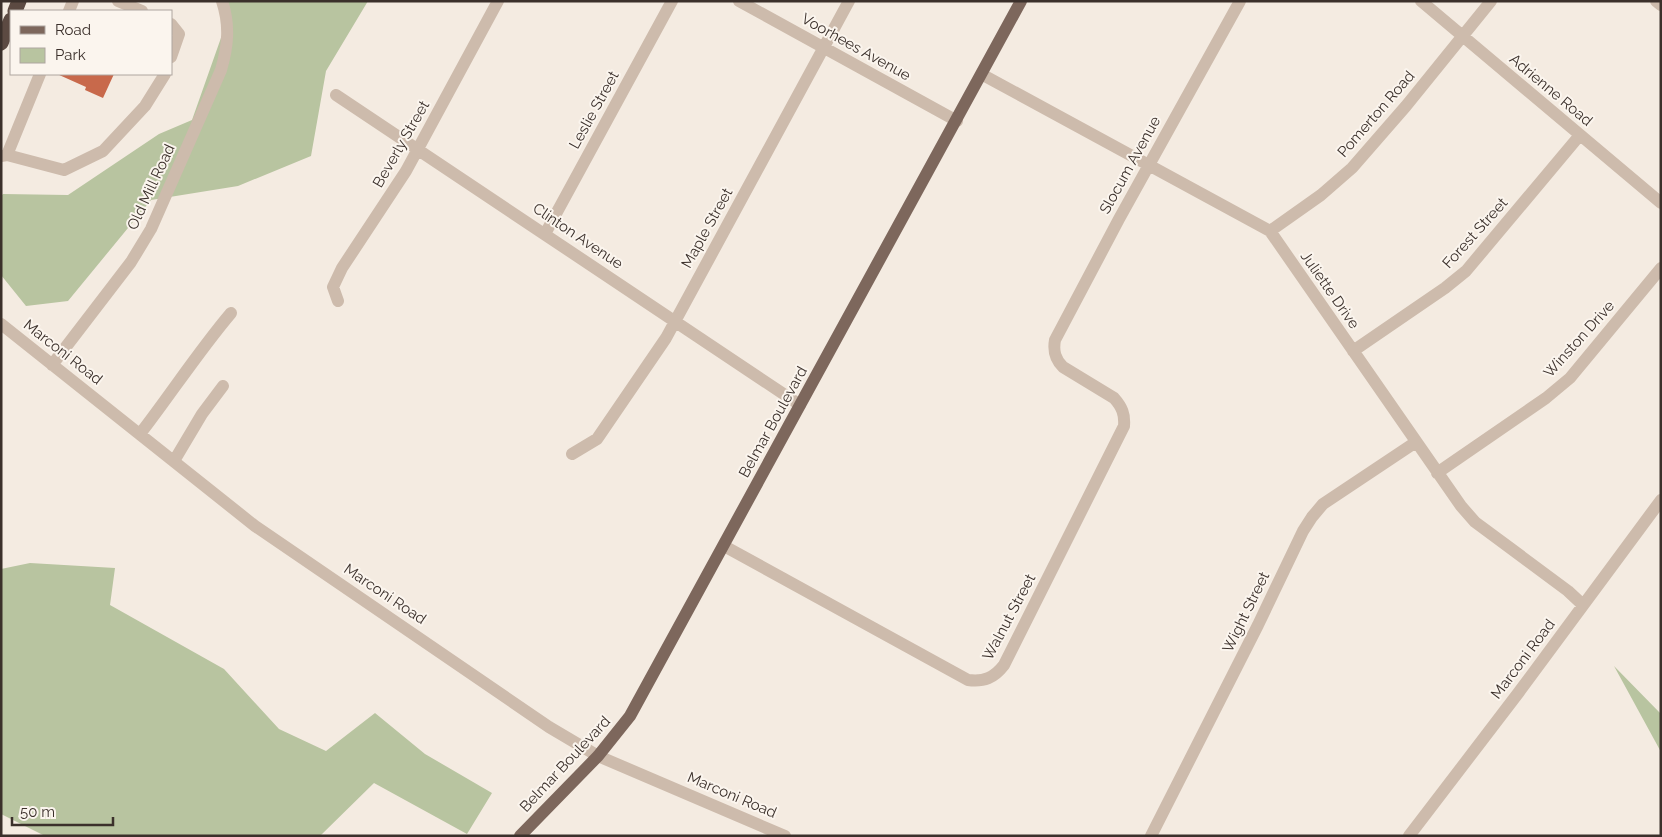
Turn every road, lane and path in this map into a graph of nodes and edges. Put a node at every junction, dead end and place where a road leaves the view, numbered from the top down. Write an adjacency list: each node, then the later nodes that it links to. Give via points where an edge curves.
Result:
1 (118, 1): 13 (street)
2 (222, 1): 39 (street, Old Mill Road, via 228,36 221,70 151,228 130,262)
3 (498, 1): 26 (street, Beverly Street)
4 (672, 1): 31 (street, Leslie Street)
5 (739, 1): 18 (street, Voorhees Avenue)
6 (849, 1): 18 (street, Maple Street)
7 (1021, 1): 22 (main road, Belmar Boulevard)
8 (1240, 1): 28 (street, Slocum Avenue)
9 (1421, 1): 16 (street, Adrienne Road)
10 (1491, 1): 16 (street, Pomerton Road)
11 (1656, 1): 12 (street)
12 (1661, 5)
13 (140, 10)
14 (10, 24): 17 (highway)
15 (172, 25): 19 (street, via 179,34)
16 (1462, 36): 25 (street, Adrienne Road); 30 (street, Pomerton Road, via 1352,168)
17 (5, 42)
18 (824, 48): 24 (street, Voorhees Avenue); 35 (street, Maple Street)
19 (172, 54)
20 (40, 75): 27 (street)
21 (165, 75): 27 (street, via 145,106 103,151 64,170)
22 (982, 75): 24 (main road, Belmar Boulevard); 28 (street, Juliette Drive)
23 (336, 95): 26 (street, Clinton Avenue)
24 (957, 121): 41 (main road, Belmar Boulevard)
25 (1580, 135): 29 (street, Adrienne Road); 38 (street, Forest Street, via 1466,271)
26 (418, 150): 31 (street, Clinton Avenue); 33 (street, Beverly Street, via 342,268 333,287)
27 (4, 156)
28 (1149, 166): 30 (street, Juliette Drive); 37 (street, Slocum Avenue)
29 (1661, 202)
30 (1270, 231): 38 (street, Juliette Drive)
31 (546, 234): 35 (street, Clinton Avenue)
32 (1661, 268): 46 (street, Winston Drive, via 1570,378)
33 (338, 301)
34 (231, 313): 42 (street)
35 (675, 322): 41 (street, Clinton Avenue); 44 (street, Maple Street, via 597,439)
36 (1, 324): 39 (street, Marconi Road)
37 (1054, 347): 48 (street, Walnut Street, via 1055,356 1063,367 1114,398 1123,412 1124,426 1004,665 991,678 968,680)
38 (1353, 351): 43 (street, Juliette Drive)
39 (52, 365): 42 (street, Marconi Road)
40 (222, 386): 45 (street)
41 (800, 405): 48 (main road, Belmar Boulevard)
42 (140, 434): 45 (street, Marconi Road)
43 (1416, 442): 46 (street, Juliette Drive); 53 (street, Wight Street, via 1338,493 1312,516)
44 (572, 454)
45 (174, 461): 50 (street, Marconi Road, via 255,526 549,727)
46 (1438, 473): 49 (street, Juliette Drive, via 1475,522)
47 (1661, 500): 49 (street, Marconi Road)
48 (724, 546): 50 (main road, Belmar Boulevard, via 630,716)
49 (1583, 605): 54 (street, Marconi Road)
50 (598, 756): 51 (main road, Belmar Boulevard); 52 (street, Marconi Road)
51 (520, 836)
52 (785, 836)
53 (1152, 836)
54 (1409, 836)

